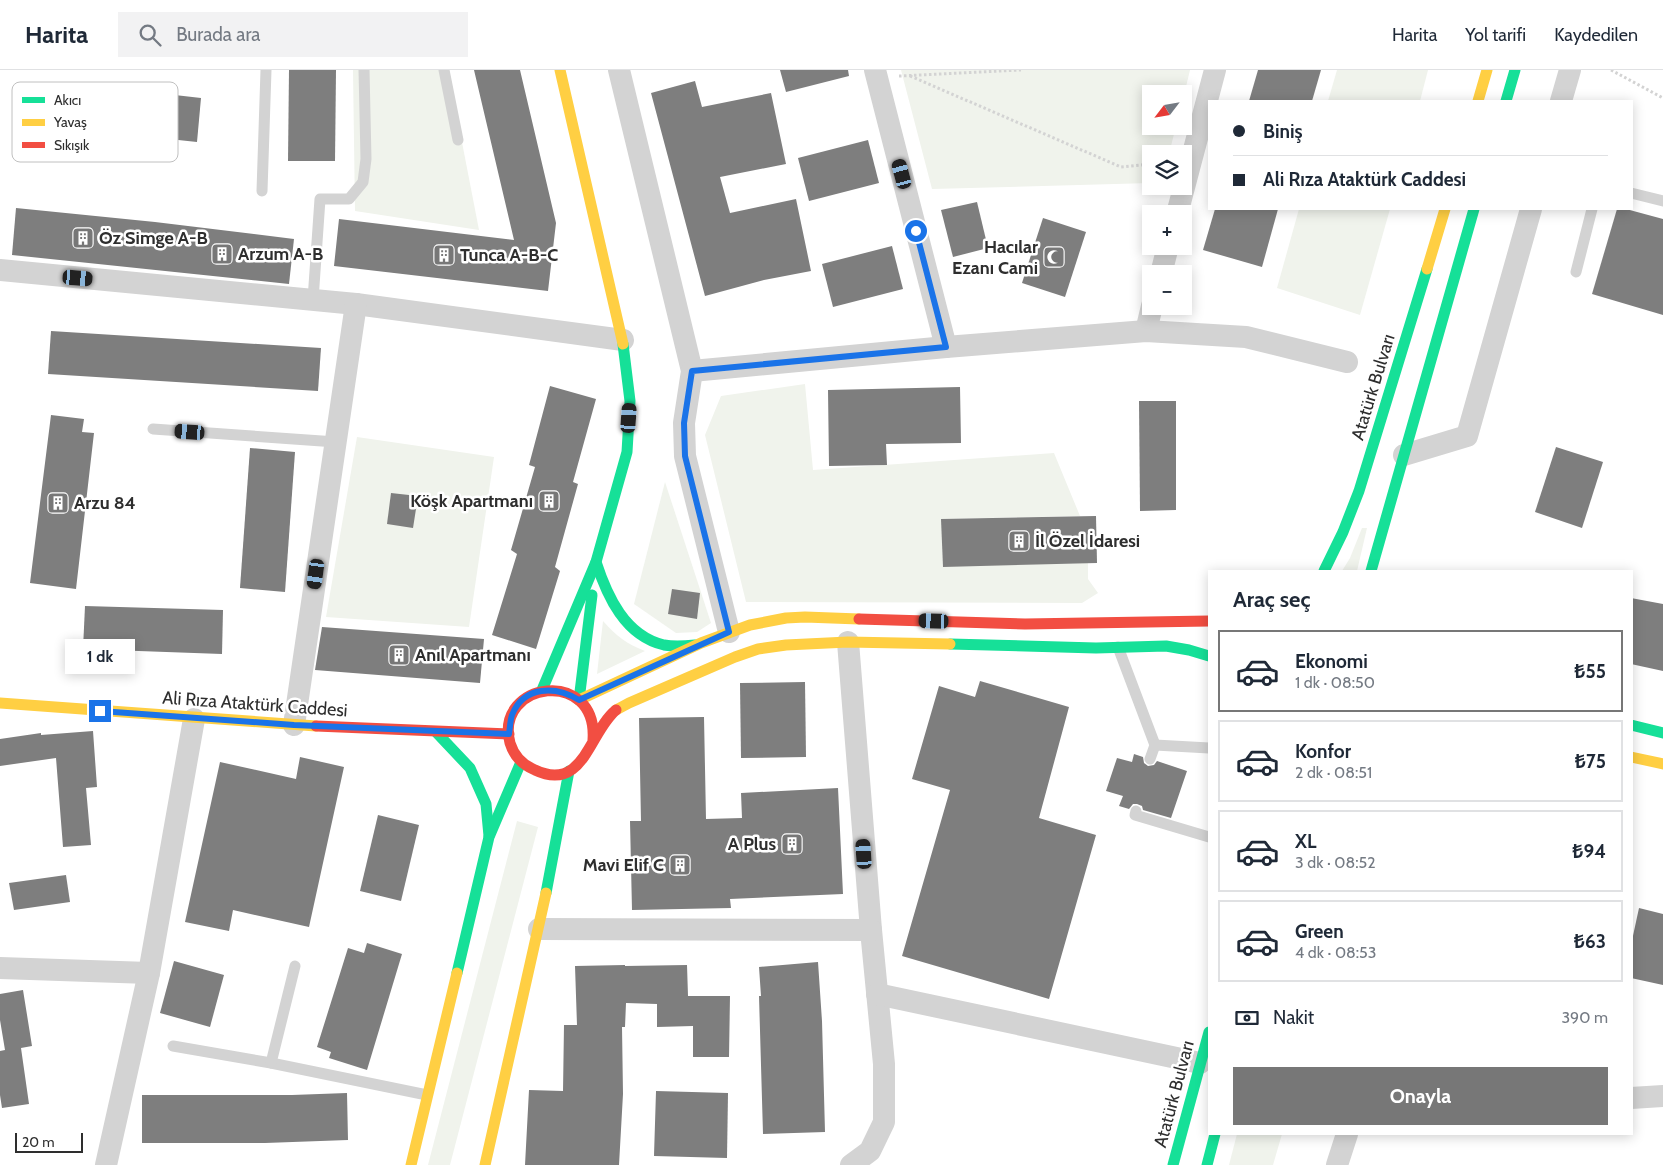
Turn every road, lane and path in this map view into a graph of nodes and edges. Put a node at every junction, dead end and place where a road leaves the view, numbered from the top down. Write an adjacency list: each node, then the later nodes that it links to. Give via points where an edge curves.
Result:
1 (266, 70): 20 (lane)
2 (364, 70): 30 (lane, via 366,158 363,182 349,199 320,199)
3 (444, 70): 18 (lane)
4 (560, 70): 34 (main road)
5 (619, 70): 37 (street)
6 (1021, 70): 13 (path)
7 (1215, 70): 23 (street)
8 (1487, 70): 15 (main road)
9 (1515, 70): 16 (main road)
10 (1570, 70): 17 (street)
11 (1611, 70): 14 (path)
12 (876, 74): 13 (path); 35 (street)
13 (910, 76): 19 (path, via 1121,167)
14 (1663, 98)
15 (1478, 100)
16 (1506, 100)
17 (1561, 100)
18 (458, 140)
19 (1142, 165)
20 (262, 191)
21 (1633, 194): 22 (lane)
22 (1663, 201)
23 (1179, 205)
24 (1445, 210): 42 (main road, Atatürk Bulvarı, via 1367,465)
25 (1474, 210): 40 (main road)
26 (1531, 210): 40 (street, via 1467,436)
27 (1592, 210): 29 (lane)
28 (0, 270): 30 (street)
29 (1576, 272)
30 (312, 300): 31 (street)
31 (356, 304): 34 (street); 39 (street)
32 (1150, 315): 33 (street)
33 (1146, 331): 35 (street); 36 (street, via 1246,337)
34 (623, 340): 41 (main road, via 630,401 627,452)
35 (946, 347): 37 (street)
36 (1347, 362)
37 (692, 371): 45 (street, via 684,423 685,456)
38 (153, 429): 39 (lane)
39 (336, 442): 54 (street)
40 (1404, 454): 43 (main road)
41 (596, 562): 47 (main road, via 618,612 637,630 655,642 675,646); 50 (main road); 51 (main road)
42 (1324, 570)
43 (1371, 570)
44 (1208, 622): 45 (main road, via 1025,624 785,617)
45 (729, 632): 47 (main road)
46 (848, 642): 48 (main road); 59 (main road, via 786,645 758,649 735,657 629,703 612,713); 71 (street)
47 (699, 644): 51 (main road)
48 (1118, 648): 49 (main road, via 1166,646); 60 (lane)
49 (1208, 656)
50 (542, 690): 51 (main road, via 568,693); 58 (main road, via 519,704 512,715)
51 (579, 700): 59 (main road, via 592,718)
52 (0, 703): 53 (main road, Ali Rıza Ataktürk Caddesi)
53 (194, 719): 54 (main road, Ali Rıza Ataktürk Caddesi); 74 (street)
54 (294, 725): 56 (main road, Ali Rıza Ataktürk Caddesi)
55 (1633, 725): 57 (main road)
56 (436, 732): 58 (main road, Ali Rıza Ataktürk Caddesi); 69 (main road, via 470,768 486,804)
57 (1663, 733)
58 (509, 734): 64 (main road)
59 (593, 740): 66 (main road, via 589,753)
60 (1155, 745): 61 (lane); 63 (lane)
61 (1208, 748)
62 (1633, 757): 65 (main road)
63 (1150, 759)
64 (521, 762): 66 (main road, via 543,774); 69 (main road)
65 (1663, 764)
66 (569, 771): 70 (main road)
67 (1136, 811): 68 (lane, via 1135,815)
68 (1208, 837)
69 (489, 838): 80 (main road)
70 (539, 928): 71 (street); 87 (main road)
71 (871, 930): 75 (street)
72 (295, 966): 78 (lane)
73 (0, 968): 74 (street)
74 (149, 973): 85 (street)
75 (877, 994): 79 (street); 88 (street, via 884,1064 884,1122 870,1150)
76 (1208, 1035): 79 (main road, Atatürk Bulvarı)
77 (173, 1046): 78 (lane)
78 (271, 1062): 80 (lane)
79 (1200, 1063): 89 (main road, Atatürk Bulvarı)
80 (427, 1095): 86 (main road)
81 (1663, 1096): 82 (street)
82 (1633, 1098)
83 (1215, 1135): 90 (main road)
84 (1347, 1135): 91 (street)
85 (106, 1165)
86 (411, 1165)
87 (485, 1165)
88 (852, 1165)
89 (1173, 1165)
90 (1207, 1165)
91 (1337, 1165)

